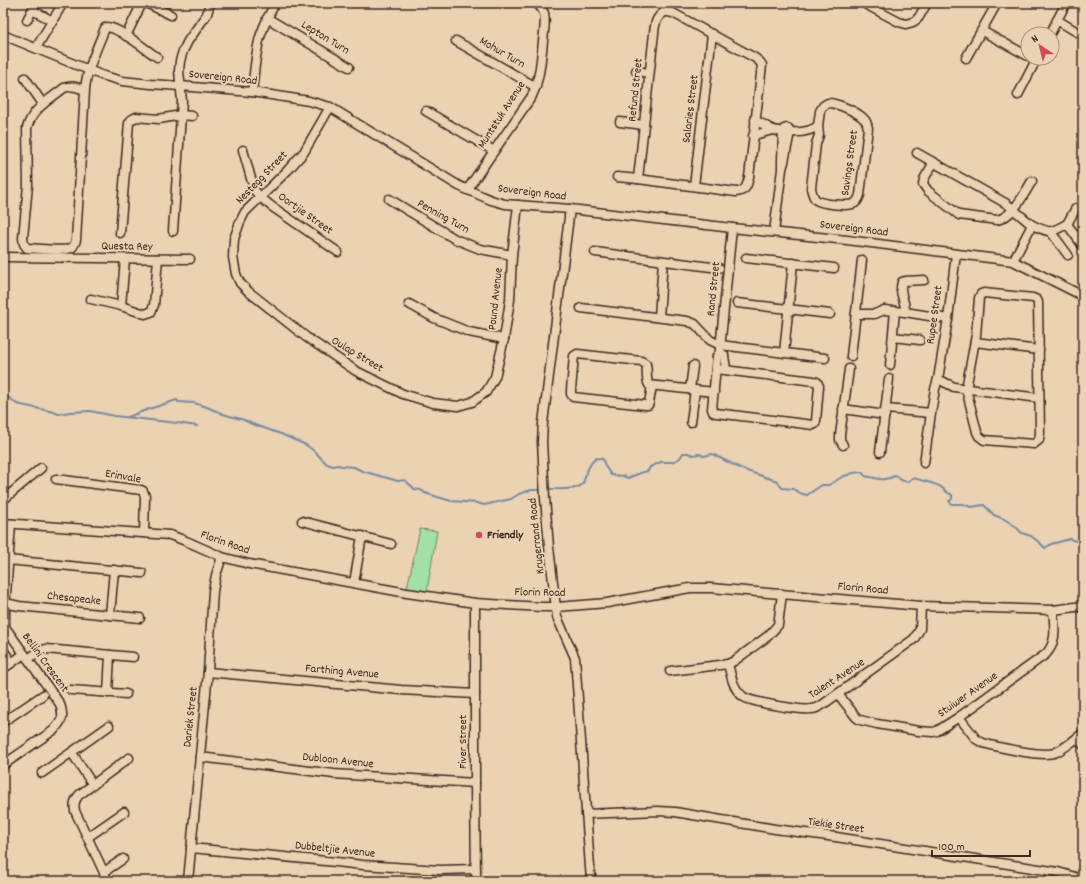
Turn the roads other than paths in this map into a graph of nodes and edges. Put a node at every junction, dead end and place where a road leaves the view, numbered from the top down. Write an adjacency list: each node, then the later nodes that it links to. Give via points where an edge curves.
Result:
1 (63, 3): 16 (street)
2 (142, 3): 22 (street)
3 (146, 3): 12 (street)
4 (210, 3): 34 (street, via 207,14 183,51 179,71)
5 (275, 3): 13 (street)
6 (536, 3): 35 (street, Muntstuk Avenue, via 542,9 545,23 540,73)
7 (864, 3): 8 (street, via 906,24 919,17)
8 (927, 3)
9 (997, 3): 18 (street)
10 (1066, 3): 15 (street)
11 (34, 6): 14 (street); 16 (street)
12 (171, 15)
13 (267, 18): 29 (street, Lepton Turn); 37 (street, via 259,40)
14 (27, 20)
15 (1057, 20): 17 (street); 19 (street)
16 (53, 21): 24 (street)
17 (1054, 26)
18 (982, 31): 25 (street); 27 (street)
19 (1077, 32)
20 (3, 34): 24 (street, Sovereign Road)
21 (712, 34): 32 (street, Refund Street, via 673,13 664,12 659,15 656,20); 44 (street, Refund Street, via 762,65); 59 (street, Salaries Street)
22 (126, 36): 26 (street); 30 (street, via 111,27 105,28)
23 (456, 41): 35 (street, Mohur Turn)
24 (36, 48): 30 (street, Sovereign Road)
25 (1020, 52)
26 (157, 57)
27 (966, 58)
28 (1032, 66): 38 (street)
29 (349, 67)
30 (89, 70): 34 (street, Sovereign Road, via 122,80); 36 (street)
31 (636, 71): 32 (street)
32 (650, 72): 46 (street, Refund Street)
33 (25, 78): 39 (street)
34 (180, 86): 37 (street, Sovereign Road); 42 (street)
35 (536, 86): 53 (street, Muntstuk Avenue, via 532,96)
36 (85, 90): 39 (street, via 70,86); 39 (street, via 76,240 70,249 64,250 27,248 23,238 28,185 27,128 29,120)
37 (252, 92): 40 (street, Sovereign Road)
38 (1018, 95)
39 (43, 104)
40 (330, 107): 60 (street, Sovereign Road); 61 (street, Nestegg Street, via 304,152)
41 (426, 111): 53 (street)
42 (181, 116): 43 (street); 70 (street); 73 (street, via 159,119 136,118 129,123)
43 (192, 116)
44 (756, 120): 48 (street); 50 (street, Refund Street)
45 (620, 122): 46 (street)
46 (644, 125): 57 (street, Refund Street)
47 (818, 126): 49 (street, via 807,131); 51 (street, Savings Street); 51 (street, Savings Street, via 820,111 828,102 858,114 867,123 860,195 856,203 823,203 812,195)
48 (773, 130): 49 (street); 50 (street)
49 (790, 132): 51 (street, via 806,136); 71 (street, via 782,161)
50 (753, 136): 59 (street, Refund Street, via 748,184 745,190 736,192)
51 (816, 144)
52 (243, 150): 61 (street, Oortjie Street, via 255,191)
53 (494, 151): 60 (street, Muntstuk Avenue)
54 (917, 152): 55 (street)
55 (934, 162): 65 (street); 65 (street, via 923,184 928,191 959,215 997,220 1004,218)
56 (617, 177): 57 (street)
57 (638, 179): 59 (street, Refund Street)
58 (1032, 181): 65 (street)
59 (694, 186)
60 (467, 190): 63 (street, Sovereign Road, via 491,200)
61 (260, 197): 75 (street, Oortjie Street); 91 (street, Nestegg Street, via 245,212 234,239)
62 (389, 199): 78 (street, Penning Turn, via 454,239)
63 (518, 205): 66 (street, Sovereign Road); 78 (street, Pound Avenue)
64 (1076, 208): 67 (street)
65 (1014, 209): 68 (street)
66 (570, 210): 69 (street, Sovereign Road); 153 (street, Krugerrand Road, via 542,442)
67 (1067, 224): 72 (street); 74 (street)
68 (1032, 225): 72 (street); 87 (street)
69 (732, 228): 71 (street, Sovereign Road); 110 (street, Rand Street)
70 (173, 231)
71 (774, 232): 77 (street, Sovereign Road)
72 (1051, 232): 79 (street)
73 (120, 233)
74 (1083, 246)
75 (338, 252)
76 (595, 252): 86 (street)
77 (956, 254): 87 (street, Sovereign Road); 105 (street, Rupee Street)
78 (512, 255): 107 (street, Pound Avenue, via 510,300)
79 (1068, 255)
80 (3, 257): 82 (street, Questa Rey)
81 (746, 258): 88 (street)
82 (125, 259): 83 (street, Questa Rey); 97 (street)
83 (158, 259): 84 (street, Questa Rey); 97 (street, via 154,305 151,312 145,314)
84 (190, 259)
85 (862, 260): 103 (street)
86 (663, 261): 89 (street); 104 (street)
87 (1013, 261): 93 (street, Sovereign Road)
88 (793, 263): 90 (street); 99 (street)
89 (718, 268)
90 (834, 268)
91 (236, 274): 125 (street, Oulap Street, via 240,283 249,292 306,337 356,371 403,394 433,403 458,406 472,402)
92 (924, 280): 101 (street, via 902,282 901,294)
93 (1083, 296)
94 (91, 299): 97 (street)
95 (737, 303): 99 (street)
96 (409, 304): 107 (street, via 434,318 469,332)
97 (121, 306)
98 (581, 308): 104 (street)
99 (788, 309): 102 (street); 112 (street)
100 (895, 311): 101 (street); 103 (street); 106 (street)
101 (905, 312): 105 (street)
102 (830, 314)
103 (856, 314): 113 (street)
104 (659, 317): 110 (street, via 692,322)
105 (948, 319): 121 (street, Rupee Street)
106 (893, 337): 108 (street); 115 (street)
107 (504, 339): 125 (street, Pound Avenue, via 495,377)
108 (920, 340)
109 (974, 342): 111 (street); 111 (street, via 981,294 1033,298 1038,302); 123 (street)
110 (720, 349): 112 (street); 117 (street, Rand Street); 119 (street, via 724,355)
111 (1038, 350): 127 (street)
112 (784, 354): 114 (street)
113 (851, 356)
114 (825, 358)
115 (890, 365)
116 (693, 366): 124 (street)
117 (716, 369): 119 (street); 126 (street, Rand Street)
118 (848, 369): 128 (street)
119 (726, 370): 126 (street, Rand Street, via 817,382 819,386 815,424 716,413 712,409)
120 (890, 379): 129 (street)
121 (938, 379): 123 (street, via 954,387); 130 (street, Rupee Street)
122 (652, 386): 122 (street, via 647,382 646,364 641,361 577,354 574,356 571,390 573,397 648,405); 124 (street)
123 (966, 389): 127 (street); 127 (street, via 978,436 990,442 1031,445 1037,443 1040,437)
124 (692, 390): 126 (street); 131 (street)
125 (486, 392)
126 (714, 392)
127 (1039, 398)
128 (843, 409): 129 (street); 132 (street, via 840,440)
129 (885, 412): 130 (street); 133 (street)
130 (931, 412): 134 (street, Rupee Street)
131 (691, 422)
132 (843, 445)
133 (880, 452)
134 (924, 463)
135 (41, 468): 137 (street)
136 (56, 479): 140 (street, Erinvale, via 143,491)
137 (4, 498)
138 (302, 521): 141 (street)
139 (7, 524): 140 (street, Florin Road); 144 (street, Bellini Crescent)
140 (144, 533): 143 (street, Florin Road, via 170,535)
141 (362, 536): 142 (street); 147 (street)
142 (391, 544)
143 (222, 557): 147 (street, Florin Road, via 286,572); 165 (street, Dariek Street, via 213,591)
144 (8, 560): 145 (street); 150 (street, Bellini Crescent)
145 (114, 570): 146 (street); 155 (street)
146 (142, 573)
147 (354, 583): 149 (street, Florin Road)
148 (782, 594): 151 (street, Florin Road); 153 (street, Florin Road, via 690,588 607,603); 162 (street, via 778,625 768,636)
149 (475, 603): 153 (street, Florin Road); 169 (street, Fiver Street)
150 (4, 606): 155 (street, Chesapeake); 159 (street, Bellini Crescent, via 5,627)
151 (922, 606): 154 (street, Florin Road); 170 (street, Talent Avenue, via 920,629 914,639)
152 (1083, 606): 154 (street, Florin Road)
153 (556, 607): 185 (street, Krugerrand Road, via 557,617 575,658)
154 (1053, 610): 172 (street, Stuiwer Avenue, via 1054,642 1050,650)
155 (110, 615): 156 (street, Chesapeake)
156 (140, 618)
157 (3, 650): 161 (street)
158 (110, 655): 159 (street, via 46,649); 160 (street); 167 (street)
159 (26, 657): 161 (street); 180 (street, Bellini Crescent, via 60,704 63,713 60,723 54,730)
160 (133, 657)
161 (12, 663): 163 (street)
162 (728, 664): 164 (street); 170 (street, Talent Avenue, via 734,686 745,698 807,710 818,707)
163 (3, 669)
164 (670, 671)
165 (208, 672): 169 (street, Farthing Avenue, via 401,690); 178 (street, Dariek Street)
166 (71, 690): 167 (street)
167 (108, 693): 168 (street)
168 (126, 694)
169 (474, 694): 182 (street, Fiver Street)
170 (838, 694): 172 (street, Stuiwer Avenue, via 856,717 866,722 933,732)
171 (43, 695): 173 (street)
172 (959, 717): 175 (street, via 976,739 983,743 1032,753 1052,753)
173 (3, 722)
174 (109, 726): 177 (street)
175 (1080, 736): 176 (street)
176 (1083, 745)
177 (72, 753): 181 (street); 183 (street)
178 (200, 757): 182 (street, Dubloon Avenue, via 334,774); 187 (street, Dariek Street)
179 (129, 758): 183 (street)
180 (3, 765)
181 (42, 773)
182 (475, 783): 189 (street, Fiver Street)
183 (94, 784): 186 (street, via 75,799 74,804)
184 (124, 812): 186 (street)
185 (586, 814): 194 (street, Krugerrand Road); 195 (street, Tiekie Street, via 675,812 1058,872)
186 (88, 837): 190 (street)
187 (191, 848): 189 (street, Dubbeltjie Avenue, via 362,865 440,870); 192 (street, Dariek Street)
188 (123, 859): 190 (street)
189 (476, 868): 193 (street, Fiver Street)
190 (104, 872): 191 (street)
191 (108, 881)
192 (188, 881)
193 (476, 881)
194 (591, 881)
195 (1080, 881)

